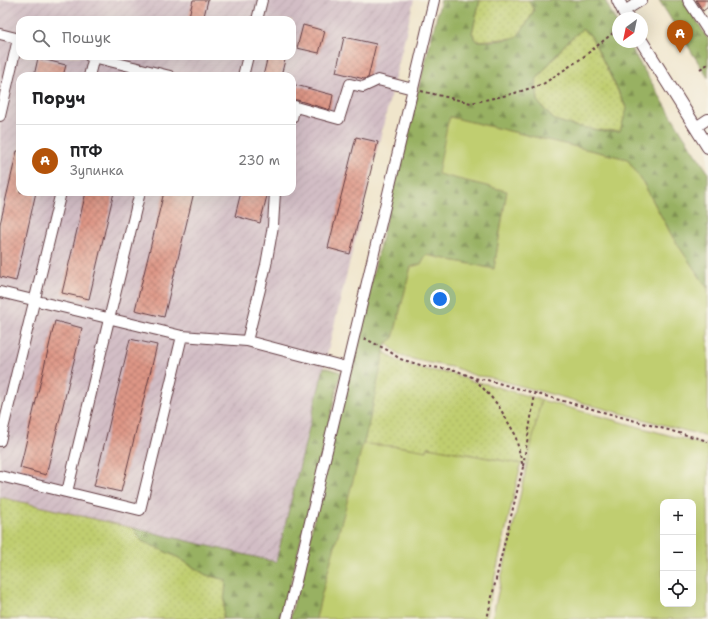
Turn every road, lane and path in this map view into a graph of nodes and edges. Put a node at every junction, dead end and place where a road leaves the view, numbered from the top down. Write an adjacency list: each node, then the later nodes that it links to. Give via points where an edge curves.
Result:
1 (262, 0): 8 (street)
2 (434, 0): 23 (street)
3 (618, 0): 6 (main road)
4 (642, 0): 7 (street)
5 (688, 0): 9 (street)
6 (624, 12)
7 (628, 12)
8 (258, 16)
9 (708, 31)
10 (0, 34): 12 (street)
11 (612, 34): 23 (path, via 543,84 512,94 472,103)
12 (16, 38)
13 (646, 48): 27 (main road)
14 (16, 51): 25 (street)
15 (91, 60): 20 (street)
16 (103, 60): 21 (street)
17 (247, 60): 22 (street)
18 (708, 64): 19 (path)
19 (700, 69)
20 (89, 72)
21 (153, 72)
22 (244, 72)
23 (413, 89): 24 (street, via 378,80 363,87 350,84 339,119); 35 (street)
24 (296, 107)
25 (0, 116)
26 (708, 119): 27 (street)
27 (696, 127): 28 (main road)
28 (708, 147)
29 (60, 196): 33 (street)
30 (139, 196): 34 (street)
31 (275, 196): 37 (street, via 274,226)
32 (0, 292): 33 (street)
33 (34, 301): 34 (street); 41 (street)
34 (108, 319): 36 (street); 45 (street)
35 (354, 334): 38 (street); 39 (path, via 400,359 424,366 455,370)
36 (182, 336): 37 (street); 45 (street, via 140,510)
37 (247, 341): 38 (street)
38 (346, 367): 46 (street)
39 (474, 378): 40 (path); 43 (path, via 498,405 515,434)
40 (535, 394): 42 (path); 43 (path)
41 (0, 441)
42 (708, 441)
43 (523, 467): 47 (path)
44 (0, 476): 45 (street)
45 (66, 492)
46 (287, 619)
47 (487, 619)

